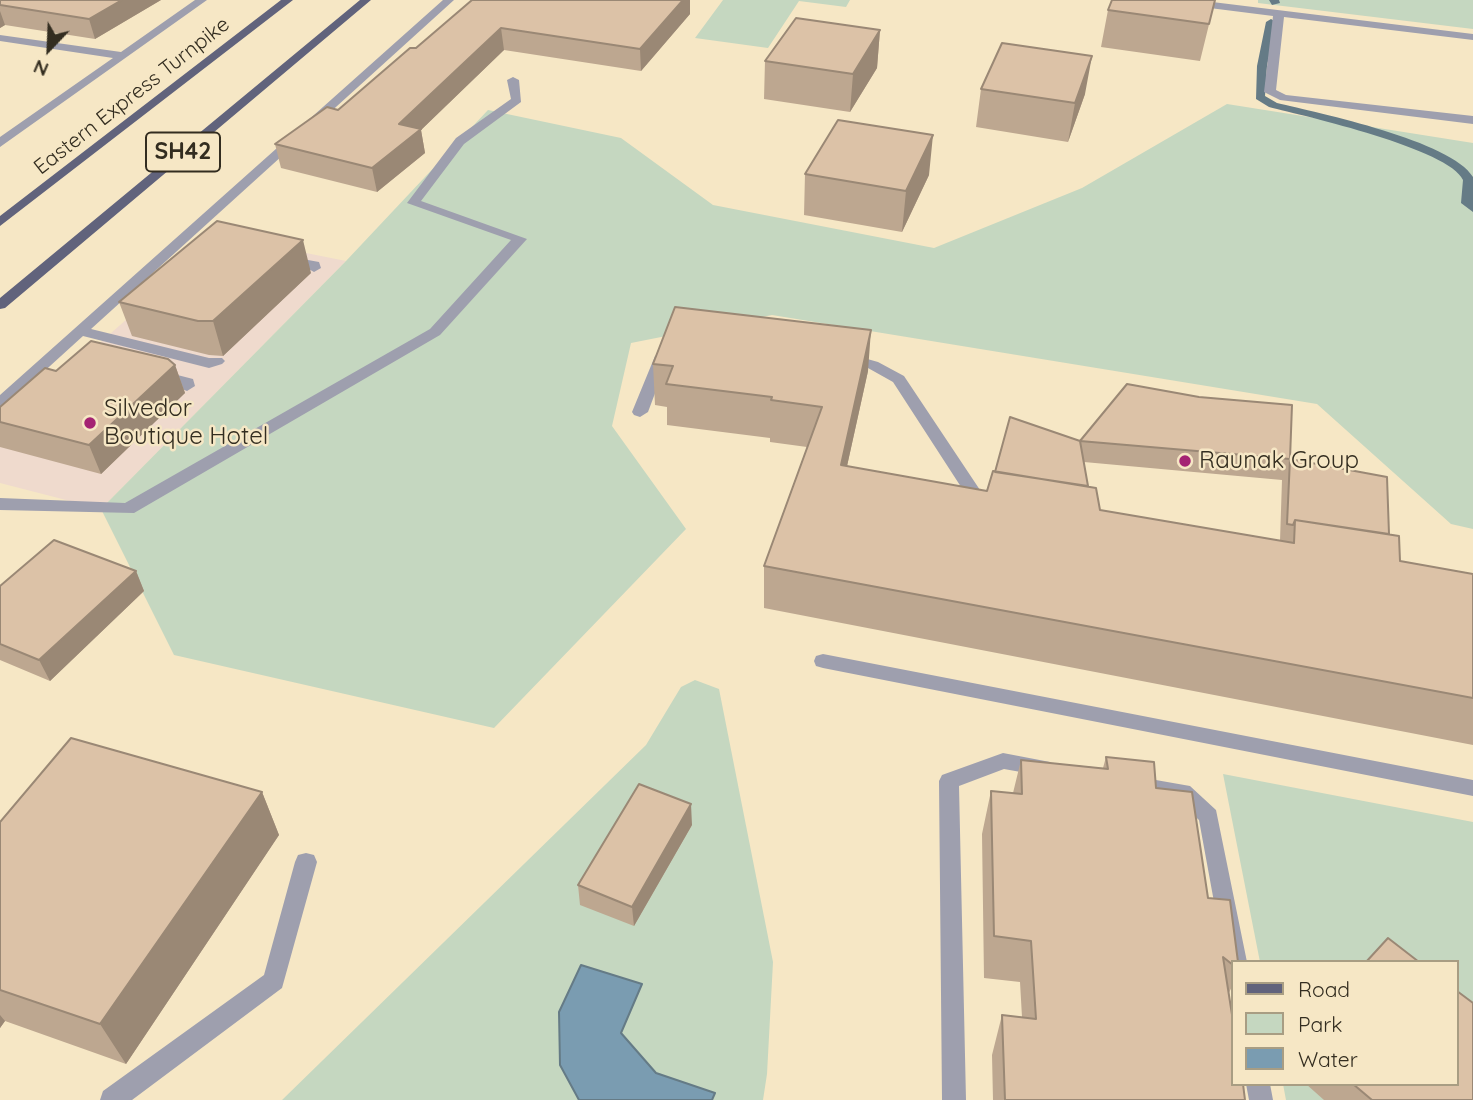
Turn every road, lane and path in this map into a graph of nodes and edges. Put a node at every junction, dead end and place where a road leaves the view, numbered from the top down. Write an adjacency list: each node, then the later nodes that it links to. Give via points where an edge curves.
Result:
1 (202, 0): 9 (street)
2 (288, 0): 13 (main road, Eastern Express Turnpike / SH42)
3 (366, 0): 18 (main road, SH42)
4 (449, 0): 14 (street)
5 (1170, 0): 6 (street)
6 (1279, 13): 7 (street); 11 (street, via 1270,92 1284,98)
7 (1473, 37)
8 (0, 38): 9 (street)
9 (123, 56): 12 (street)
10 (513, 80): 29 (street, via 517,100 460,141 413,203 520,239 435,332 128,509)
11 (1473, 120)
12 (0, 143)
13 (0, 222)
14 (184, 238): 15 (street); 19 (street)
15 (205, 243)
16 (277, 258): 17 (street)
17 (314, 268)
18 (0, 305)
19 (80, 331): 21 (street); 24 (street)
20 (670, 337): 28 (street)
21 (57, 352): 23 (street); 27 (street)
22 (834, 355): 30 (street, via 873,365 899,379 981,505)
23 (79, 357)
24 (216, 361)
25 (139, 371): 26 (street, via 188,382)
26 (187, 386)
27 (0, 403)
28 (640, 412)
29 (0, 504)
30 (994, 508)
31 (823, 661): 34 (street)
32 (1067, 772): 38 (street, via 1003,761 948,782)
33 (1119, 781): 36 (street, via 1183,792 1209,816)
34 (1473, 788)
35 (306, 862): 37 (street, via 274,981)
36 (1236, 960)
37 (112, 1100)
38 (954, 1100)

